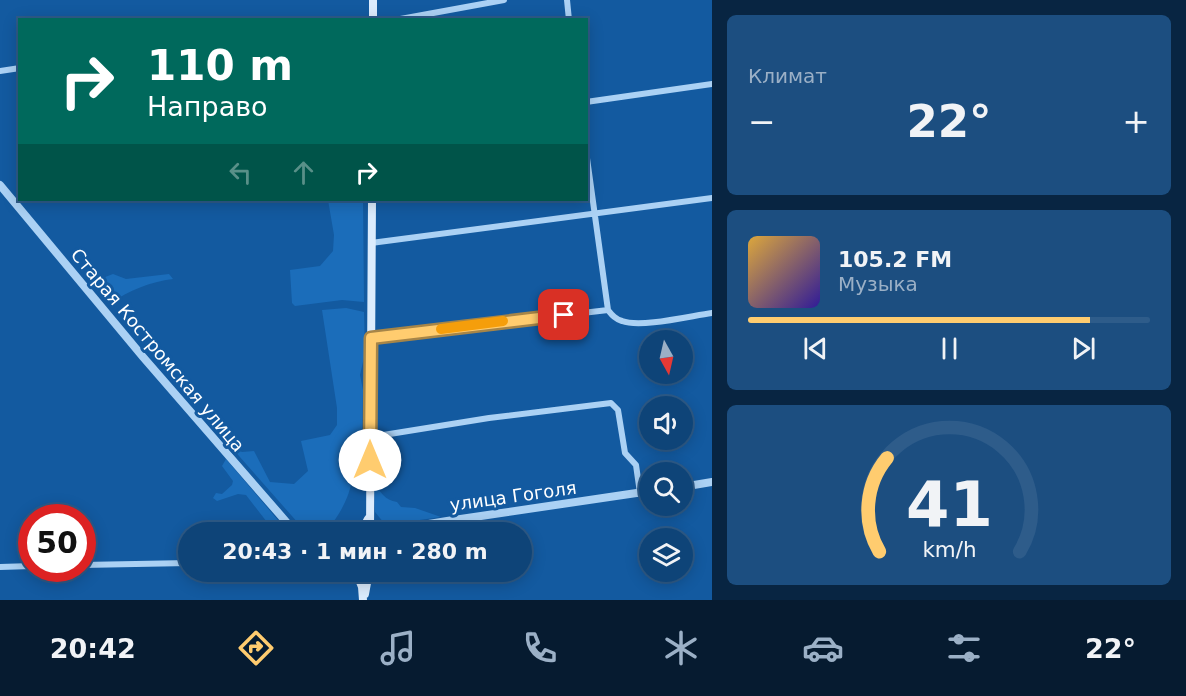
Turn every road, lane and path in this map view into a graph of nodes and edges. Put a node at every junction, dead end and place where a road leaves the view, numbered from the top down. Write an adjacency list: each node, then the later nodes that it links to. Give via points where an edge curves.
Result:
1 (374, 0): 4 (main road)
2 (504, 0): 5 (street)
3 (567, 0): 6 (street)
4 (373, 18)
5 (406, 18)
6 (569, 18)
7 (18, 68): 8 (street)
8 (0, 71)
9 (712, 84): 10 (street)
10 (588, 102)
11 (588, 164): 15 (street)
12 (0, 185): 26 (street, Старая Костромская улица)
13 (712, 198): 15 (street)
14 (372, 201): 16 (main road)
15 (596, 214): 16 (street); 17 (street)
16 (371, 243): 19 (main road)
17 (608, 310): 18 (street, via 623,322 639,323); 19 (street)
18 (712, 313)
19 (371, 338): 20 (main road)
20 (370, 437): 23 (street, via 614,404 625,453 636,465); 25 (main road)
21 (712, 482): 22 (street)
22 (693, 485)
23 (639, 486)
24 (639, 493): 30 (street, улица Гоголя)
25 (369, 516): 27 (main road); 28 (main road); 29 (street)
26 (286, 522)
27 (366, 522)
28 (369, 522)
29 (374, 522)
30 (449, 522)
31 (178, 563): 32 (street)
32 (96, 565)
33 (18, 566): 34 (street)
34 (0, 567)
35 (360, 582): 37 (main road)
36 (367, 582): 37 (main road)
37 (364, 600)

